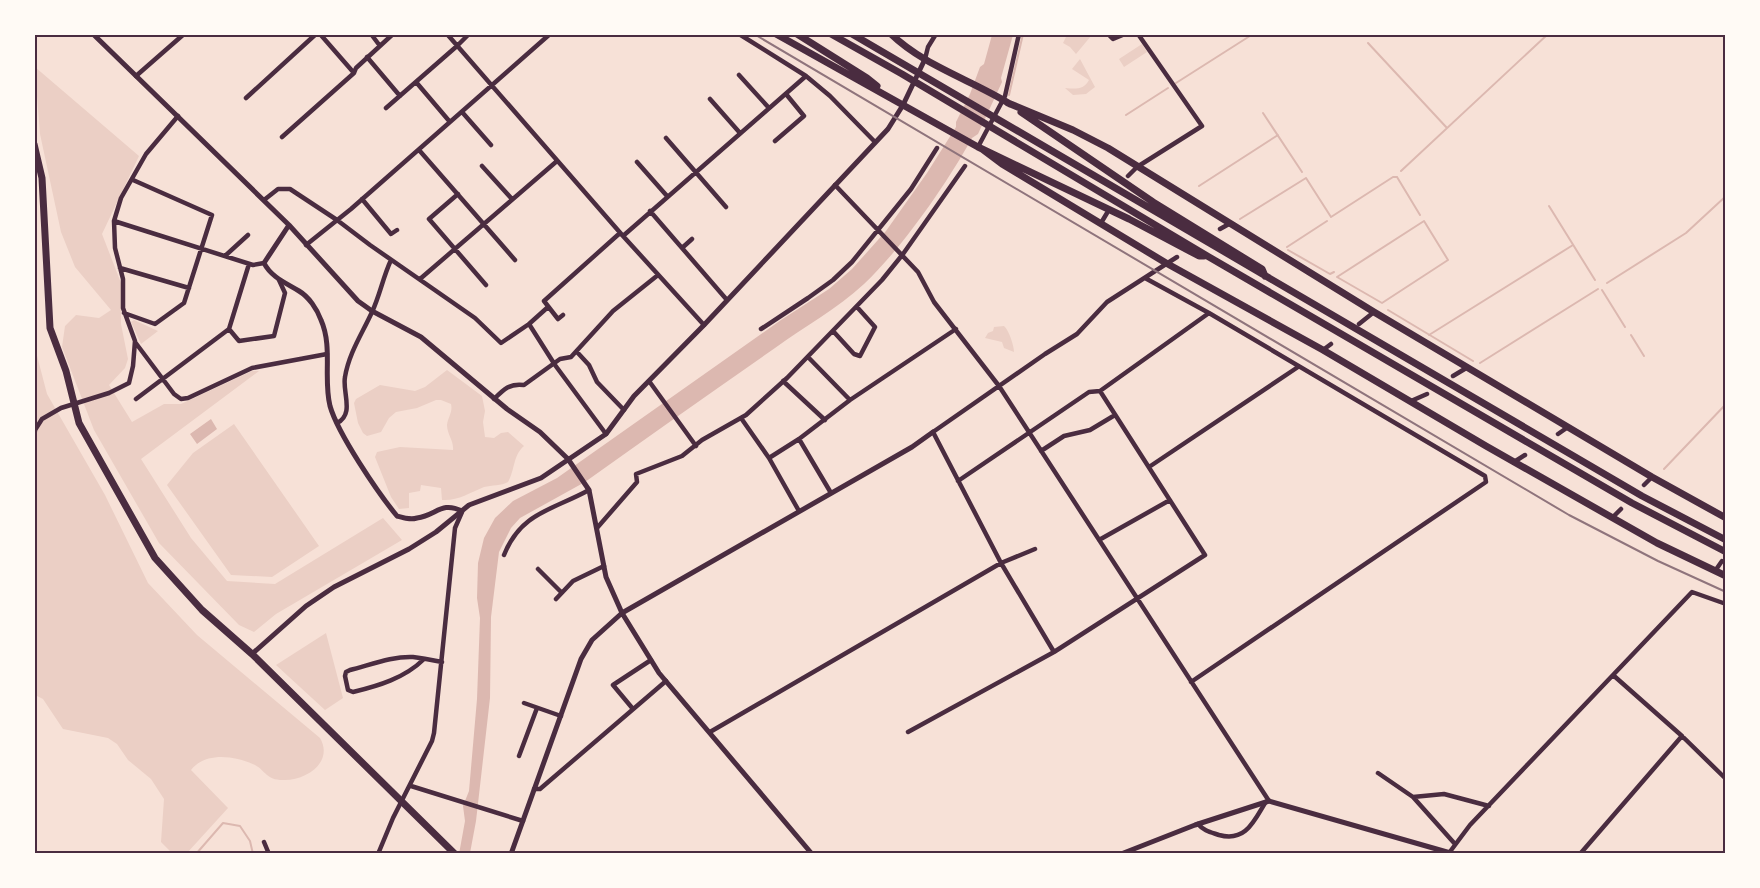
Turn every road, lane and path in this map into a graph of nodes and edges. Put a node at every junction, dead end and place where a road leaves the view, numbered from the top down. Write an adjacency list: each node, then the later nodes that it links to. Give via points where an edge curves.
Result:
1 (93, 34): 28 (street)
2 (183, 34): 28 (street)
3 (318, 34): 26 (street); 34 (street)
4 (371, 34): 22 (street)
5 (393, 34): 22 (street)
6 (447, 34): 23 (street)
7 (469, 34): 23 (street)
8 (550, 34): 31 (street)
9 (739, 34): 29 (street)
10 (776, 34): 35 (main road)
11 (797, 34): 35 (main road, via 867,78)
12 (831, 34): 90 (main road)
13 (852, 34): 99 (main road)
14 (884, 34): 21 (main road)
15 (891, 34): 21 (main road)
16 (936, 34): 25 (street)
17 (1019, 34): 37 (street)
18 (1108, 34): 19 (street, via 1113,39)
19 (1125, 34)
20 (1138, 34): 58 (street, via 1202,126)
21 (900, 44): 25 (main road)
22 (380, 46): 24 (street)
23 (457, 46): 30 (street); 31 (street)
24 (367, 57): 26 (street); 33 (street)
25 (925, 59): 37 (main road); 38 (street)
26 (354, 73): 45 (street)
27 (739, 75): 40 (street)
28 (136, 76): 42 (street)
29 (806, 76): 32 (street); 48 (street)
30 (416, 82): 33 (street); 43 (street)
31 (492, 86): 41 (street); 54 (street)
32 (786, 94): 40 (street); 47 (street, via 804,116)
33 (400, 96): 39 (street)
34 (246, 98)
35 (890, 98): 38 (main road)
36 (710, 99): 44 (street)
37 (1004, 101): 51 (street); 58 (main road, via 1073,130); 99 (main road, via 1153,202 1262,269)
38 (903, 105): 48 (street); 51 (main road)
39 (386, 108)
40 (769, 108): 44 (street)
41 (462, 112): 43 (street); 50 (street)
42 (178, 116): 61 (street, via 146,154); 66 (street)
43 (450, 122): 53 (street)
44 (740, 133): 59 (street)
45 (282, 137)
46 (666, 138): 59 (street)
47 (775, 141)
48 (875, 142): 62 (street)
49 (34, 144): 187 (main road, via 42,178 50,328 80,423 155,558 202,610)
50 (491, 145)
51 (978, 147): 73 (main road); 90 (main road, via 1199,256)
52 (937, 148): 78 (street)
53 (419, 150): 63 (street); 67 (street)
54 (557, 161): 65 (street); 80 (street)
55 (638, 162): 64 (street)
56 (482, 166): 65 (street)
57 (965, 166): 87 (street)
58 (1137, 167): 60 (street); 75 (main road)
59 (695, 171): 64 (street); 68 (street)
60 (1128, 176)
61 (132, 180): 72 (street); 84 (street, via 212,215)
62 (836, 184): 78 (street); 104 (street)
63 (458, 194): 74 (street); 86 (street, via 429,219)
64 (667, 196): 69 (street)
65 (512, 199): 74 (street)
66 (264, 200): 71 (street, via 278,189 290,189); 76 (street)
67 (362, 200): 71 (street); 77 (street, via 391,234)
68 (726, 207)
69 (651, 211): 80 (street); 85 (street)
70 (1107, 213): 73 (street)
71 (337, 220): 83 (street); 91 (street)
72 (114, 221): 84 (street); 96 (street)
73 (1101, 223): 94 (main road)
74 (484, 224): 86 (street); 92 (street)
75 (1229, 224): 79 (street); 108 (main road)
76 (289, 225): 83 (street); 93 (street)
77 (397, 230)
78 (878, 230): 87 (street); 115 (street, via 832,280)
79 (1221, 230)
80 (621, 234): 97 (street); 105 (street, via 544,302)
81 (248, 235): 88 (street)
82 (692, 239): 85 (street)
83 (306, 245): 107 (street)
84 (201, 248): 88 (street); 103 (street)
85 (682, 248): 104 (street)
86 (455, 250): 100 (street); 102 (street)
87 (901, 252): 106 (street); 117 (street)
88 (225, 256): 95 (street)
89 (1177, 257): 94 (street)
90 (1209, 257): 173 (main road, via 1632,503)
91 (391, 260): 100 (street); 107 (street)
92 (515, 260)
93 (264, 262): 95 (street); 101 (street)
94 (1166, 263): 98 (street); 121 (main road)
95 (249, 264): 116 (street)
96 (120, 268): 103 (street); 109 (street)
97 (658, 275): 114 (street); 122 (street, via 613,311)
98 (1145, 278): 110 (street); 132 (street, via 1107,302 1077,334)
99 (1266, 278): 171 (main road)
100 (420, 279): 112 (street, via 475,318 501,343)
101 (279, 280): 116 (street, via 285,293 274,336 239,341); 123 (street, via 301,292 312,304 326,333)
102 (486, 285)
103 (189, 288): 109 (street, via 184,303 155,324)
104 (727, 300): 114 (street)
105 (548, 307): 111 (street, via 558,319); 112 (street)
106 (857, 307): 118 (street); 118 (street, via 875,327 860,356)
107 (372, 311): 136 (street, via 421,337); 143 (street, via 348,363 344,387 346,414)
108 (1374, 312): 113 (street); 127 (main road)
109 (124, 313): 119 (street)
110 (1209, 313): 126 (street); 133 (street)
111 (563, 315)
112 (529, 324): 125 (street)
113 (1359, 324)
114 (704, 325): 130 (street)
115 (761, 328)
116 (229, 329): 129 (street)
117 (956, 329): 132 (street); 137 (street)
118 (833, 331): 124 (street)
119 (135, 341): 129 (street); 150 (street, via 129,383 42,419)
120 (1331, 344): 121 (street)
121 (1323, 350): 138 (main road)
122 (578, 352): 125 (street); 139 (street, via 597,382)
123 (327, 354): 129 (street, via 252,368 188,398 174,394); 143 (street, via 330,407)
124 (808, 357): 131 (street); 137 (street)
125 (555, 364): 136 (street, via 524,385 504,388); 147 (street)
126 (1298, 367): 157 (street); 193 (street, via 1485,476 1486,482)
127 (1468, 367): 128 (street); 144 (main road)
128 (1453, 376)
129 (162, 379): 135 (street)
130 (649, 381): 139 (street); 151 (street)
131 (783, 381): 141 (street); 142 (street)
132 (999, 386): 145 (street); 146 (street)
133 (1100, 391): 140 (street); 146 (street, via 1089,392)
134 (1427, 394): 138 (street)
135 (136, 399)
136 (494, 399): 155 (street, via 540,432)
137 (850, 400): 142 (street)
138 (1411, 401): 156 (main road)
139 (624, 410): 147 (street)
140 (1115, 415): 152 (street, via 1090,430 1060,437); 157 (street)
141 (741, 418): 151 (street); 154 (street)
142 (825, 420): 149 (street)
143 (337, 423): 166 (street, via 397,516 414,519 452,506)
144 (1568, 428): 148 (street); 158 (main road)
145 (933, 432): 159 (street); 162 (street)
146 (1030, 432): 152 (street); 159 (street)
147 (606, 434): 155 (street)
148 (1558, 434)
149 (799, 439): 154 (street); 162 (street)
150 (34, 441)
151 (696, 446): 169 (street, via 682,456 636,474 637,482)
152 (1041, 451): 170 (street)
153 (1525, 455): 156 (street)
154 (769, 458): 165 (street)
155 (570, 461): 161 (street); 166 (street, via 541,478 469,505)
156 (1514, 462): 167 (main road)
157 (1149, 467): 163 (street)
158 (1652, 477): 160 (street); 168 (main road)
159 (958, 481): 176 (street)
160 (1644, 485)
161 (588, 488): 169 (street); 174 (street, via 533,517 515,533)
162 (831, 493): 165 (street)
163 (1170, 500): 170 (street); 183 (street, via 1205,555)
164 (1621, 509): 167 (street)
165 (799, 511): 185 (street)
166 (462, 512): 187 (street, via 409,549 334,587 306,606); 190 (street, via 455,528)
167 (1612, 517): 179 (main road)
168 (1725, 518)
169 (597, 528): 177 (street)
170 (1099, 540): 183 (street)
171 (1725, 540)
172 (1035, 549): 176 (street)
173 (1725, 552)
174 (504, 555)
175 (1722, 561): 179 (street)
176 (1001, 563): 186 (street); 198 (street)
177 (604, 566): 181 (street); 185 (street)
178 (538, 569): 181 (street)
179 (1715, 572): 180 (main road)
180 (1725, 576)
181 (561, 592): 182 (street)
182 (556, 599)
183 (1136, 599): 186 (street); 193 (street)
184 (1725, 604): 191 (street, via 1692,592)
185 (622, 613): 189 (street); 197 (street, via 592,640 581,659)
186 (1054, 652): 199 (street)
187 (252, 654): 207 (main road)
188 (424, 659): 188 (street, via 403,658 350,669 345,676 348,690 381,684 405,674); 190 (street)
189 (651, 660): 192 (street); 196 (street, via 613,685)
190 (442, 662): 204 (street, via 432,741)
191 (1613, 675): 200 (street); 209 (street)
192 (666, 681): 196 (street); 198 (street)
193 (1191, 682): 208 (street)
194 (524, 704): 195 (street)
195 (537, 708): 197 (street); 201 (street)
196 (633, 709): 205 (street, via 540,789)
197 (561, 716): 205 (street)
198 (710, 732): 219 (street)
199 (908, 732)
200 (1682, 736): 203 (street); 221 (street)
201 (519, 756)
202 (1378, 773): 206 (street)
203 (1725, 779)
204 (411, 786): 207 (street); 210 (street)
205 (534, 789): 210 (street)
206 (1413, 797): 209 (street, via 1444,794); 213 (street)
207 (402, 801): 214 (main road); 217 (street)
208 (1267, 802): 211 (street); 211 (street, via 1244,832 1235,837 1204,830); 215 (street)
209 (1489, 806): 213 (street)
210 (523, 821): 218 (street)
211 (1198, 824): 220 (street)
212 (264, 842): 216 (street)
213 (1455, 844): 215 (street)
214 (454, 853)
215 (1450, 853)
216 (268, 854)
217 (378, 854)
218 (511, 854)
219 (812, 854)
220 (1121, 854)
221 (1580, 854)

